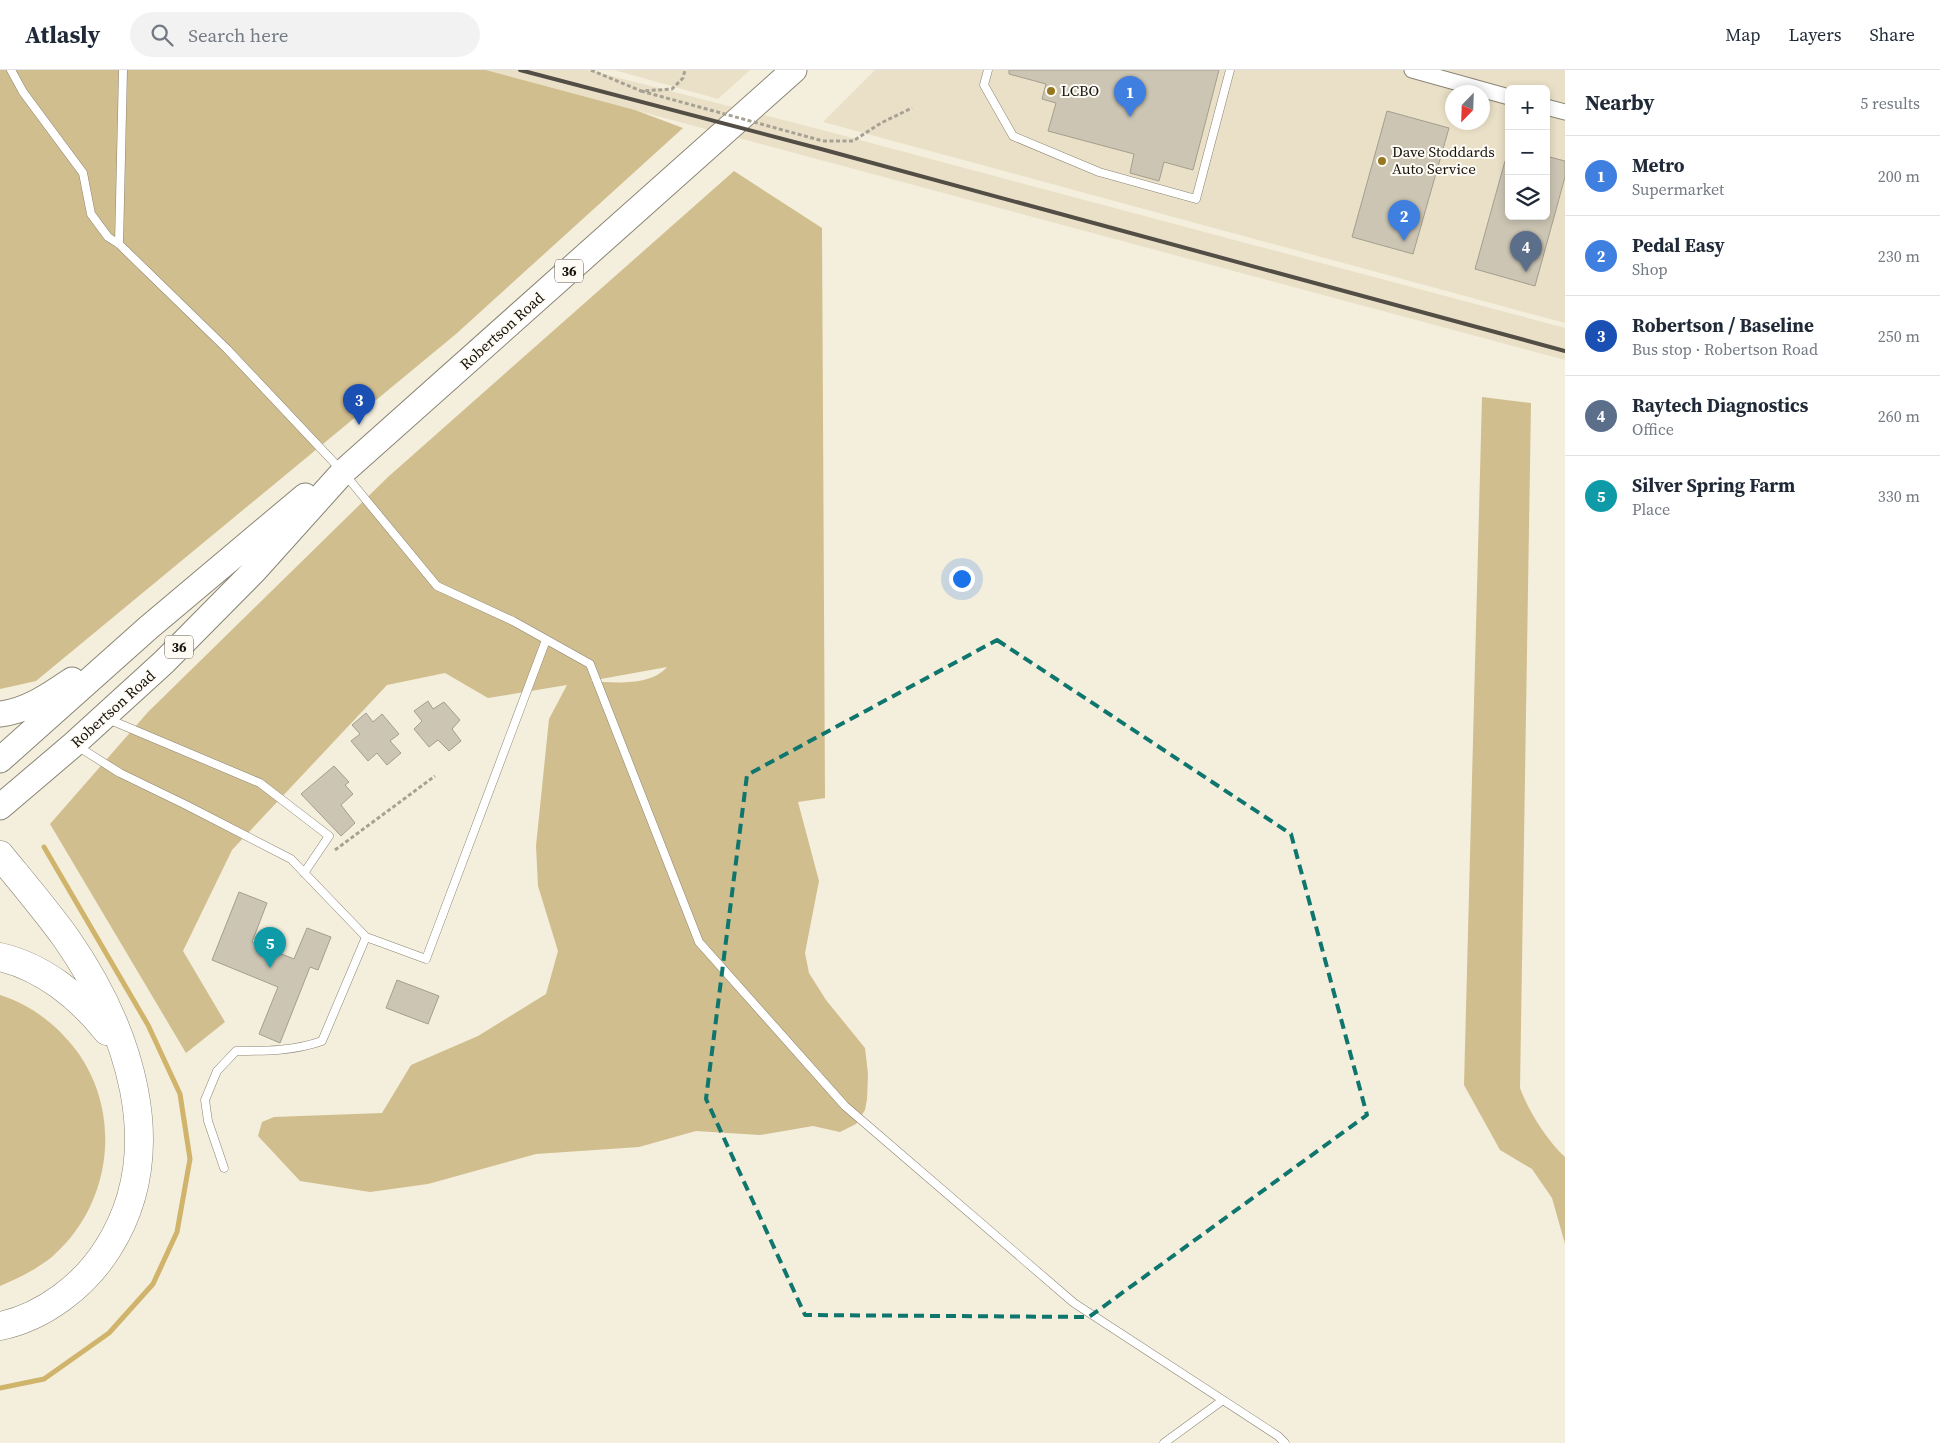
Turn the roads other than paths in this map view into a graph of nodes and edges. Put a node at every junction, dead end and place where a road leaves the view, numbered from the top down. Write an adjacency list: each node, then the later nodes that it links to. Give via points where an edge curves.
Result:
1 (11, 70): 10 (lane, via 23,92 83,173 92,214 108,237)
2 (123, 70): 10 (lane)
3 (794, 70): 11 (main road, Robertson Road / 36)
4 (988, 70): 5 (lane, via 984,86 1013,136 1099,172 1196,199)
5 (1230, 70)
6 (1412, 70): 7 (street)
7 (1505, 96)
8 (1550, 108): 9 (street)
9 (1565, 112)
10 (119, 244): 11 (lane, via 226,349)
11 (343, 472): 12 (main road, Robertson Road / 36, via 298,501); 13 (lane, via 437,586); 15 (main road, Robertson Road / 36, via 248,577)
12 (148, 628): 14 (main road, via 34,704); 17 (main road, Robertson Road / 36)
13 (546, 640): 21 (lane, via 426,959); 26 (lane, via 590,664 699,942 845,1106 1067,1297)
14 (0, 714)
15 (104, 717): 16 (main road, Robertson Road / 36); 20 (lane, via 260,784 329,836)
16 (74, 744): 18 (main road, Robertson Road / 36); 20 (lane, via 120,773 291,859)
17 (0, 760)
18 (0, 807)
19 (0, 855): 23 (highway, via 51,918 81,962 102,1000)
20 (304, 873): 21 (lane)
21 (366, 938): 24 (lane, via 322,1041 302,1048 236,1051 217,1071 205,1100 208,1121)
22 (0, 957): 23 (highway, via 29,967 78,1000 102,1025)
23 (127, 1062): 25 (highway, via 136,1101 140,1154 132,1199 124,1219 103,1256 72,1289 29,1316)
24 (224, 1168)
25 (0, 1326)
26 (1223, 1400): 27 (lane); 28 (lane)
27 (1164, 1443)
28 (1285, 1443)

